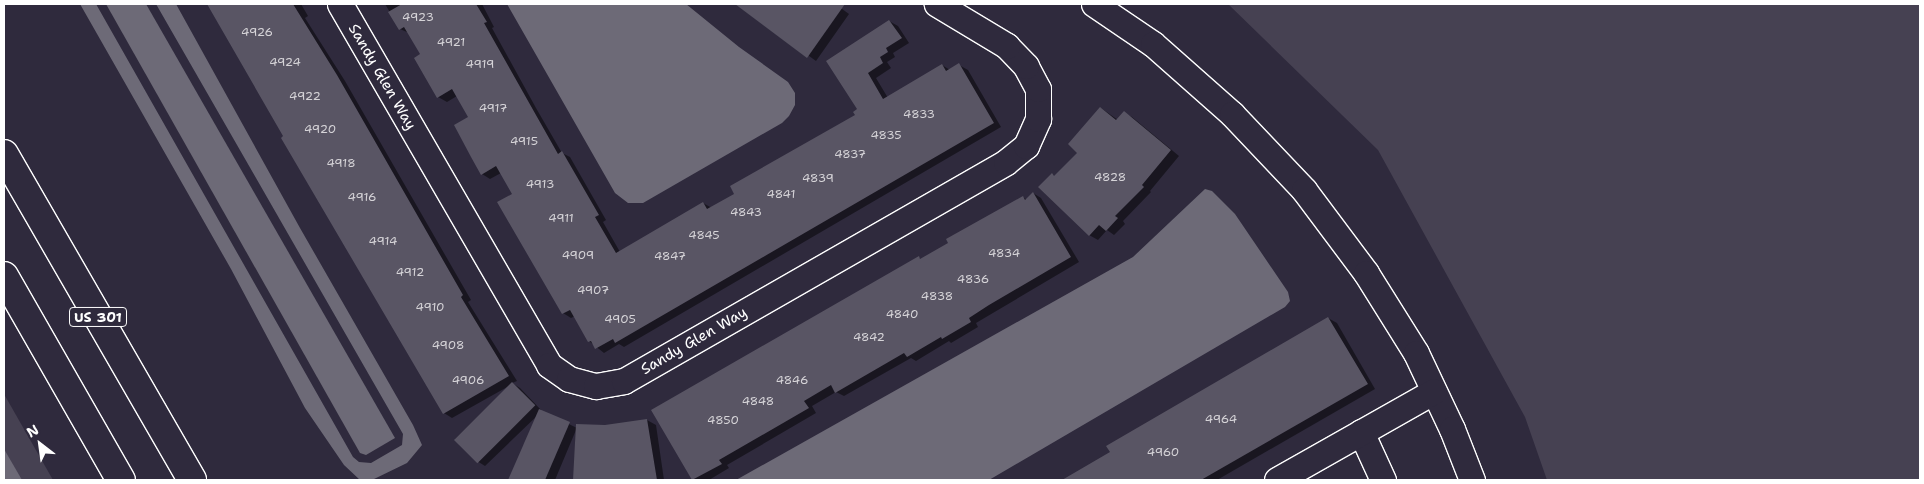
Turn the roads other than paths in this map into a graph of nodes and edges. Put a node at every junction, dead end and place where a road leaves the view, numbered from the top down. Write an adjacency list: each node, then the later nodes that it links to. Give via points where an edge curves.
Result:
1 (340, 4): 2 (street, Sandy Glen Way, via 548,365 568,380 596,386 624,381 1006,162 1026,146 1038,119 1038,89 1026,66 1007,46)
2 (937, 4)
3 (1094, 4): 6 (street, via 1153,44 1232,114 1304,190 1366,272 1416,353)
4 (4, 154): 9 (main road, US 301)
5 (4, 276): 8 (main road)
6 (1434, 391): 7 (street); 12 (street)
7 (1362, 432): 10 (street); 11 (street)
8 (121, 480)
9 (192, 480)
10 (1277, 480)
11 (1383, 480)
12 (1472, 480)

